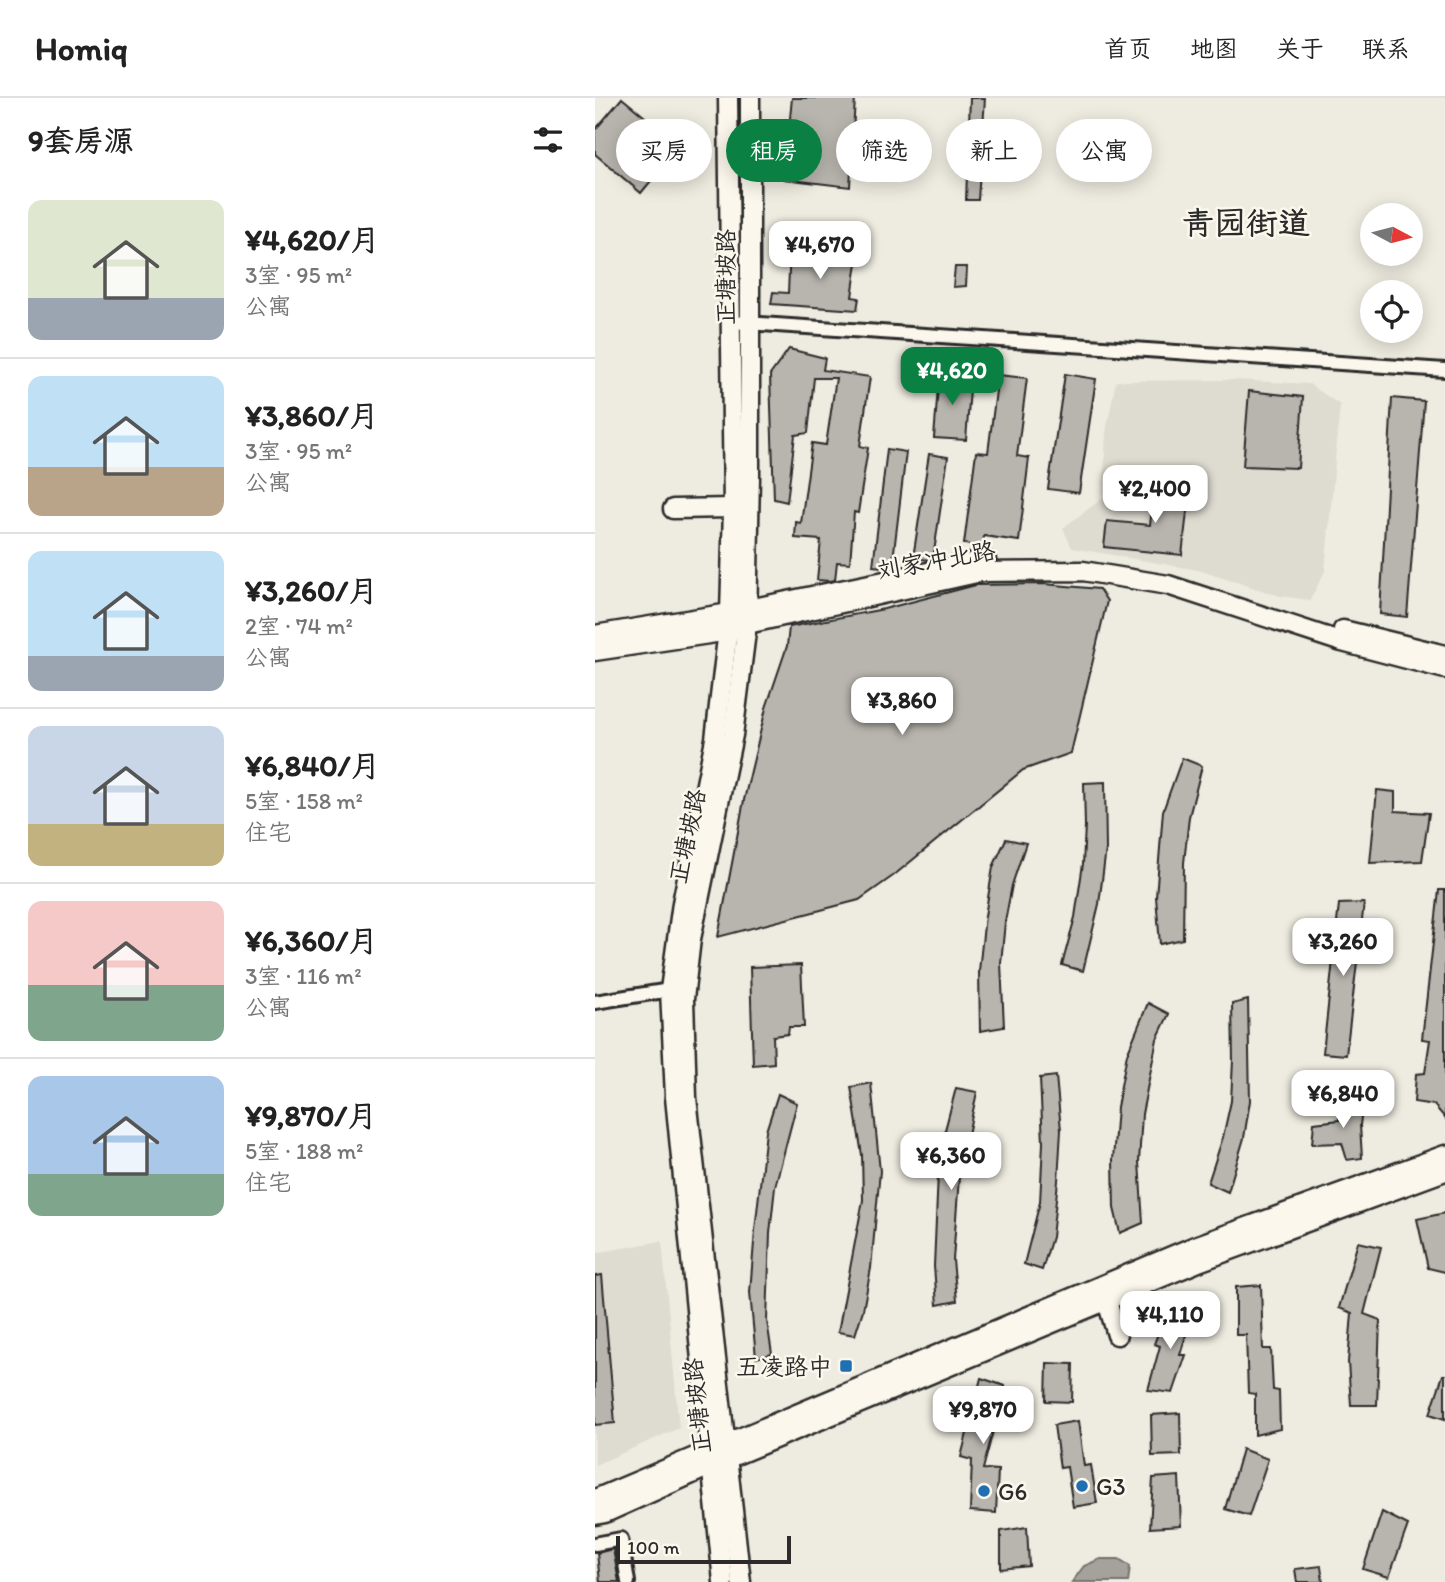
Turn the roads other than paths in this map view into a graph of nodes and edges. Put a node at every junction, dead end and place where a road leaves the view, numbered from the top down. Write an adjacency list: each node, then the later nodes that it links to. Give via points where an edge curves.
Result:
1 (728, 98): 3 (street, 正塘坡路)
2 (750, 98): 3 (street, 正塘坡路)
3 (740, 322): 4 (street); 5 (street, 正塘坡路); 7 (street, 正塘坡路)
4 (1445, 370)
5 (733, 508): 6 (street); 7 (street, 正塘坡路)
6 (673, 509)
7 (738, 619): 8 (street, 刘家冲北路); 9 (street, 刘家冲北路); 10 (street, 刘家冲北路, via 980,559 1084,559 1171,573 1346,631); 11 (street, 刘家冲北路, via 981,572 1083,571 1168,585 1342,642); 12 (street, 正塘坡路, via 682,903); 18 (street, 正塘坡路, via 733,735 691,939 684,999 687,1098)
8 (595, 635)
9 (595, 651)
10 (1445, 655)
11 (1445, 669)
12 (670, 990): 13 (street); 18 (street, 正塘坡路, via 676,1111)
13 (595, 1002)
14 (1445, 1155): 16 (street, via 1195,1246)
15 (1445, 1171): 16 (street)
16 (1105, 1293): 17 (street); 18 (street)
17 (1117, 1335)
18 (719, 1454): 19 (street); 20 (street); 23 (street, 正塘坡路); 24 (street, 正塘坡路)
19 (595, 1499)
20 (595, 1515)
21 (595, 1544): 22 (street, via 621,1539)
22 (628, 1582)
23 (723, 1582)
24 (741, 1582)

